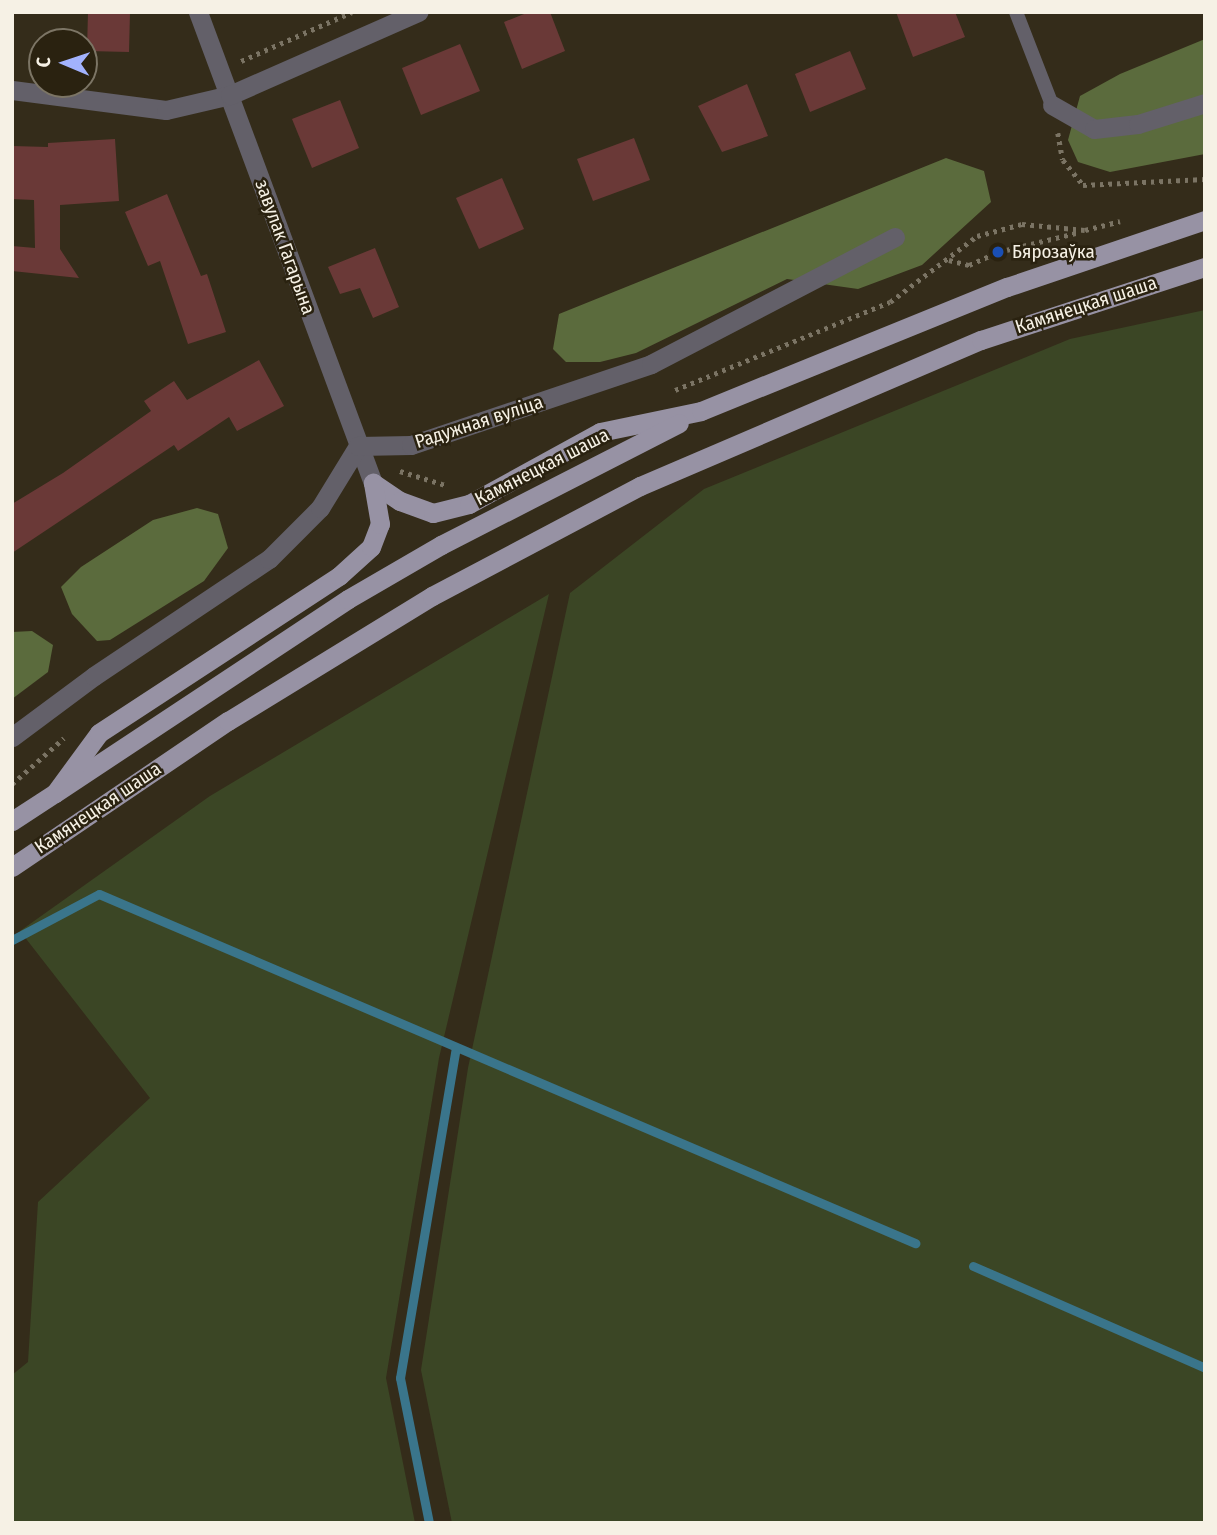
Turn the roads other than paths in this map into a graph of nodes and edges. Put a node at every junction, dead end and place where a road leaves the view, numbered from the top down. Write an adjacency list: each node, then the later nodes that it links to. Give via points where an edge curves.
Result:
1 (198, 12): 5 (street, завулак Гагарына)
2 (418, 12): 5 (street)
3 (1016, 12): 7 (lane)
4 (12, 90): 5 (street, via 166,110)
5 (230, 95): 12 (street, завулак Гагарына)
6 (1205, 103): 7 (street, via 1138,124 1094,128)
7 (1052, 105)
8 (1205, 220): 11 (main road, Камянецкая шаша, via 1007,287)
9 (895, 237): 12 (street, Радужная вуліца, via 651,364 411,445)
10 (1205, 267): 17 (main road, Камянецкая шаша, via 981,340 640,486 432,596 228,722)
11 (701, 411): 13 (main road, Камянецкая шаша, via 600,432 469,504 433,513 400,501); 15 (main road, via 348,598)
12 (358, 446): 13 (street, завулак Гагарына); 14 (street, via 320,508 269,559)
13 (373, 482): 15 (main road, Камянецкая шаша, via 380,524 371,547 339,576 99,733)
14 (12, 737)
15 (55, 793): 16 (main road, Камянецкая шаша)
16 (12, 821)
17 (12, 867)

